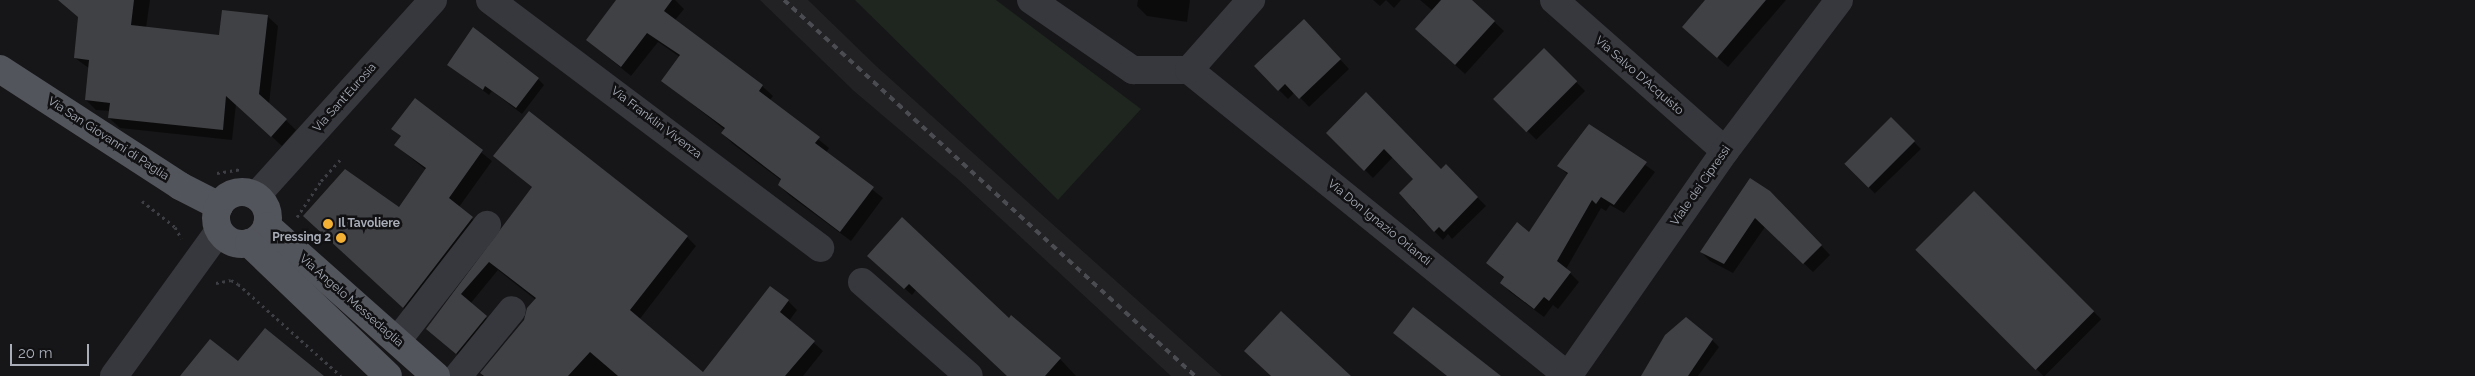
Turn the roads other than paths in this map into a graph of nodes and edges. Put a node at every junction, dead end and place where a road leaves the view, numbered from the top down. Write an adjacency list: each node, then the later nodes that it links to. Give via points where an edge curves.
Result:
1 (433, 0): 10 (street, Via Sant'Eurosia)
2 (490, 0): 14 (street, Via Franklin Vivenza)
3 (1031, 0): 8 (street, via 1133,70)
4 (1251, 0): 8 (street)
5 (1554, 0): 9 (street, Via Salvo D'Acquisto)
6 (1839, 0): 9 (street, Viale dei Cipressi)
7 (0, 69): 11 (main road, Via San Giovanni di Paglia, via 180,186)
8 (1189, 70): 23 (street, Via Don Ignazio Orlandi)
9 (1725, 151): 23 (street, Viale dei Cipressi)
10 (256, 196): 11 (main road, via 240,192 231,194); 13 (main road, via 267,209)
11 (219, 219): 13 (main road, via 232,242); 19 (street)
12 (488, 225): 17 (street)
13 (258, 235): 17 (main road, Via Angelo Messedaglia); 18 (main road, Via Angelo Messedaglia)
14 (820, 248)
15 (862, 282): 22 (street)
16 (512, 310): 21 (street)
17 (397, 341): 20 (main road, Via Angelo Messedaglia)
18 (378, 372)
19 (114, 376)
20 (436, 376)
21 (458, 376)
22 (969, 376)
23 (1568, 376)

